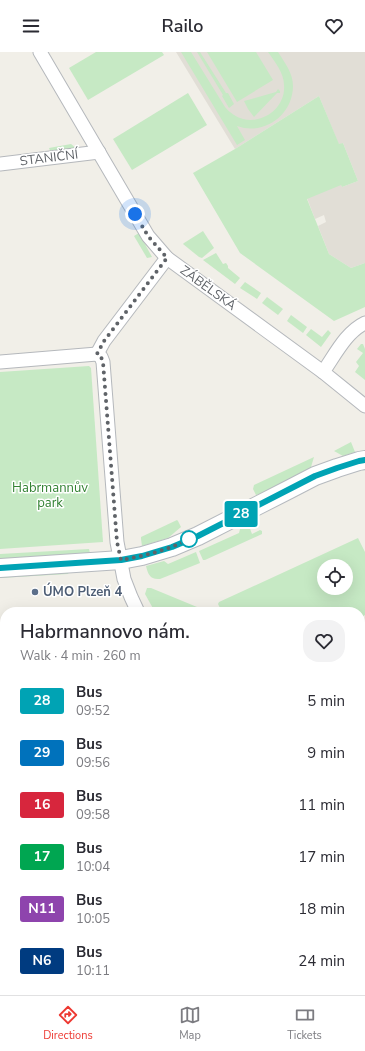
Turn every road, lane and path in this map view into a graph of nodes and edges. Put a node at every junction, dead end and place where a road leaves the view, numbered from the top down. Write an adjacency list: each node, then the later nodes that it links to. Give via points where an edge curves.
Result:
1 (40, 52): 2 (street, ZÁBĚLSKÁ)
2 (99, 152): 3 (street, STANIČNÍ); 4 (street, ZÁBĚLSKÁ, via 148,236)
3 (0, 164)
4 (167, 258): 6 (street, via 104,341); 8 (street, ZÁBĚLSKÁ)
5 (365, 323): 8 (street, via 349,335)
6 (97, 354): 7 (street); 11 (street, via 103,362 117,542)
7 (0, 362)
8 (323, 372): 9 (street, ZÁBĚLSKÁ)
9 (365, 406)
10 (365, 460): 11 (main road, via 315,476 198,536 142,556)
11 (121, 560): 12 (main road); 13 (street, via 126,586)
12 (0, 568)
13 (136, 607)

